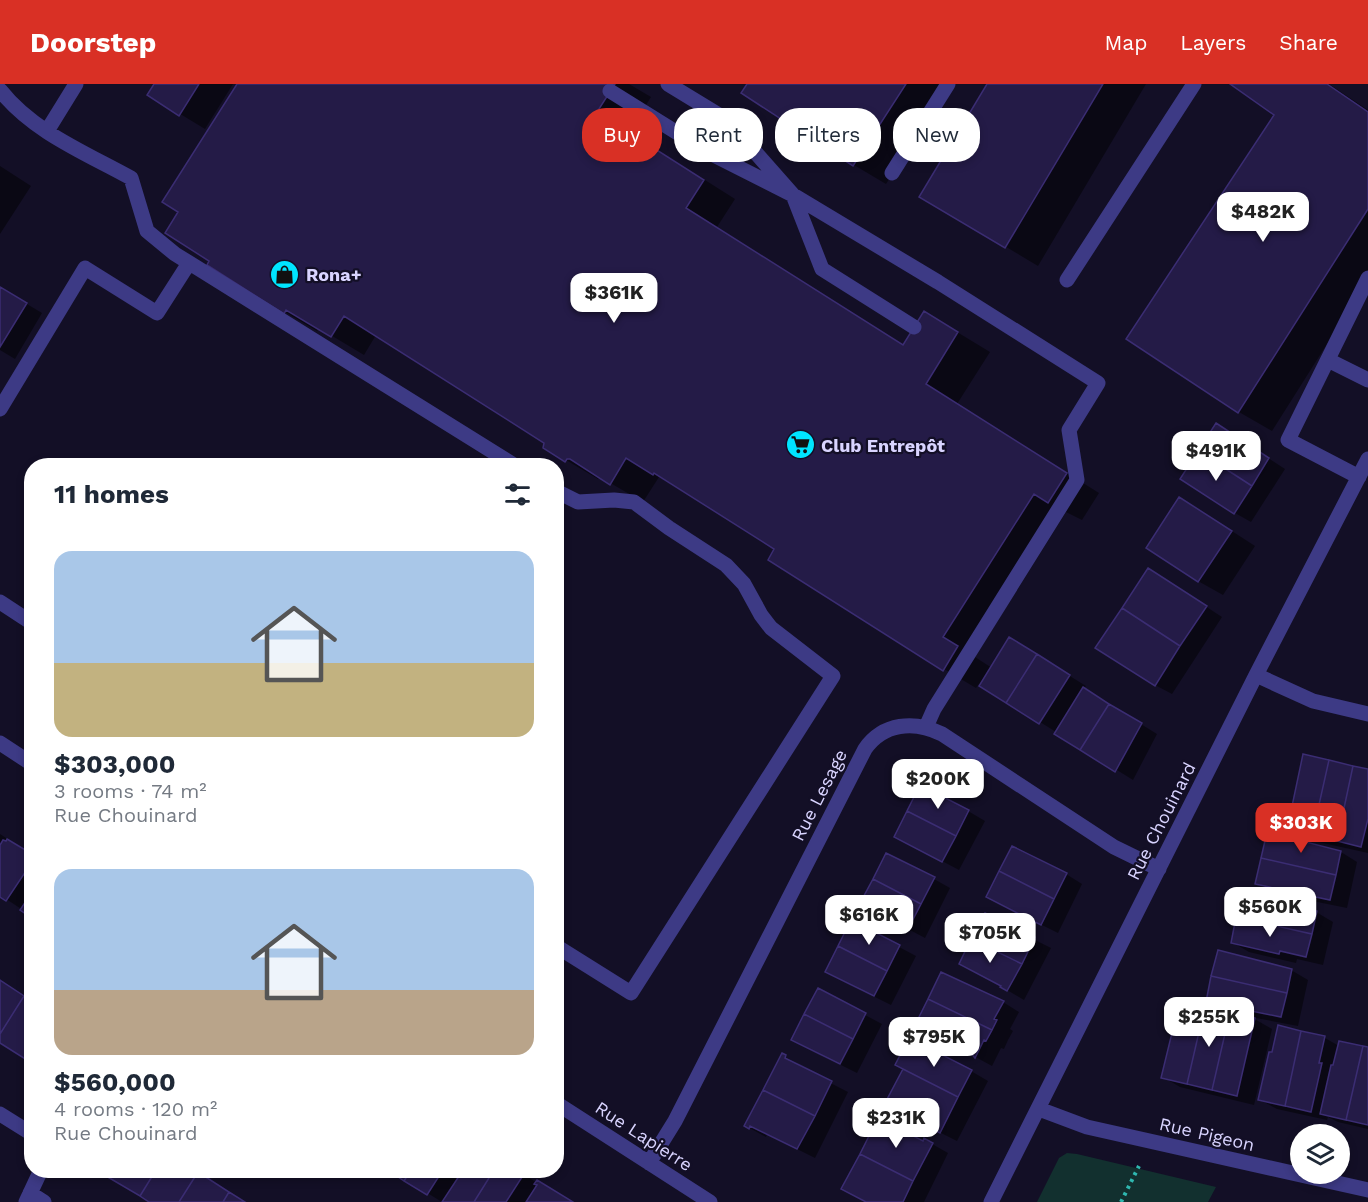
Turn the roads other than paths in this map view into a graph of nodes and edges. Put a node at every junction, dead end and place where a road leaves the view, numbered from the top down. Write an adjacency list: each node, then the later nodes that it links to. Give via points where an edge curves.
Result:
1 (76, 84): 7 (street)
2 (668, 84): 9 (street, via 727,120)
3 (948, 84): 8 (street)
4 (1194, 84): 12 (street)
5 (0, 90): 7 (street, via 22,114)
6 (610, 91): 9 (street, via 708,152)
7 (47, 131): 10 (street, via 131,178 147,231)
8 (892, 173)
9 (793, 195): 13 (street, via 822,269); 25 (street, via 1098,383 1069,430 1077,480)
10 (189, 263): 16 (street, via 157,313 85,268); 17 (street)
11 (1368, 278): 14 (street)
12 (1067, 280)
13 (914, 327)
14 (1328, 360): 15 (street); 19 (street, via 1288,440)
15 (1368, 380)
16 (0, 409)
17 (503, 458)
18 (1368, 459): 19 (street, Rue Chouinard)
19 (1359, 477): 23 (street, Rue Chouinard)
20 (564, 495): 29 (street, via 578,502 634,502 726,566 744,584 771,628 833,676 631,993)
21 (0, 602): 22 (street)
22 (24, 618)
23 (1256, 675): 24 (street, via 1313,701); 28 (street, Rue Chouinard)
24 (1368, 714)
25 (926, 727): 28 (street, Rue Lesage, via 1114,847); 34 (street, Rue Lesage, via 905,725 885,730 865,749 675,1120)
26 (0, 743): 27 (street)
27 (24, 759)
28 (1159, 869): 31 (street, Rue Chouinard)
29 (564, 951)
30 (564, 1108): 34 (street, Rue Lapierre)
31 (1039, 1109): 36 (street, Rue Pigeon, via 1087,1127); 40 (street, Rue Chouinard)
32 (0, 1114): 33 (street)
33 (24, 1129)
34 (649, 1163): 39 (street, Rue Lapierre)
35 (37, 1178): 37 (street)
36 (1368, 1190)
37 (28, 1198): 38 (street)
38 (44, 1202)
39 (710, 1202)
40 (992, 1202)

